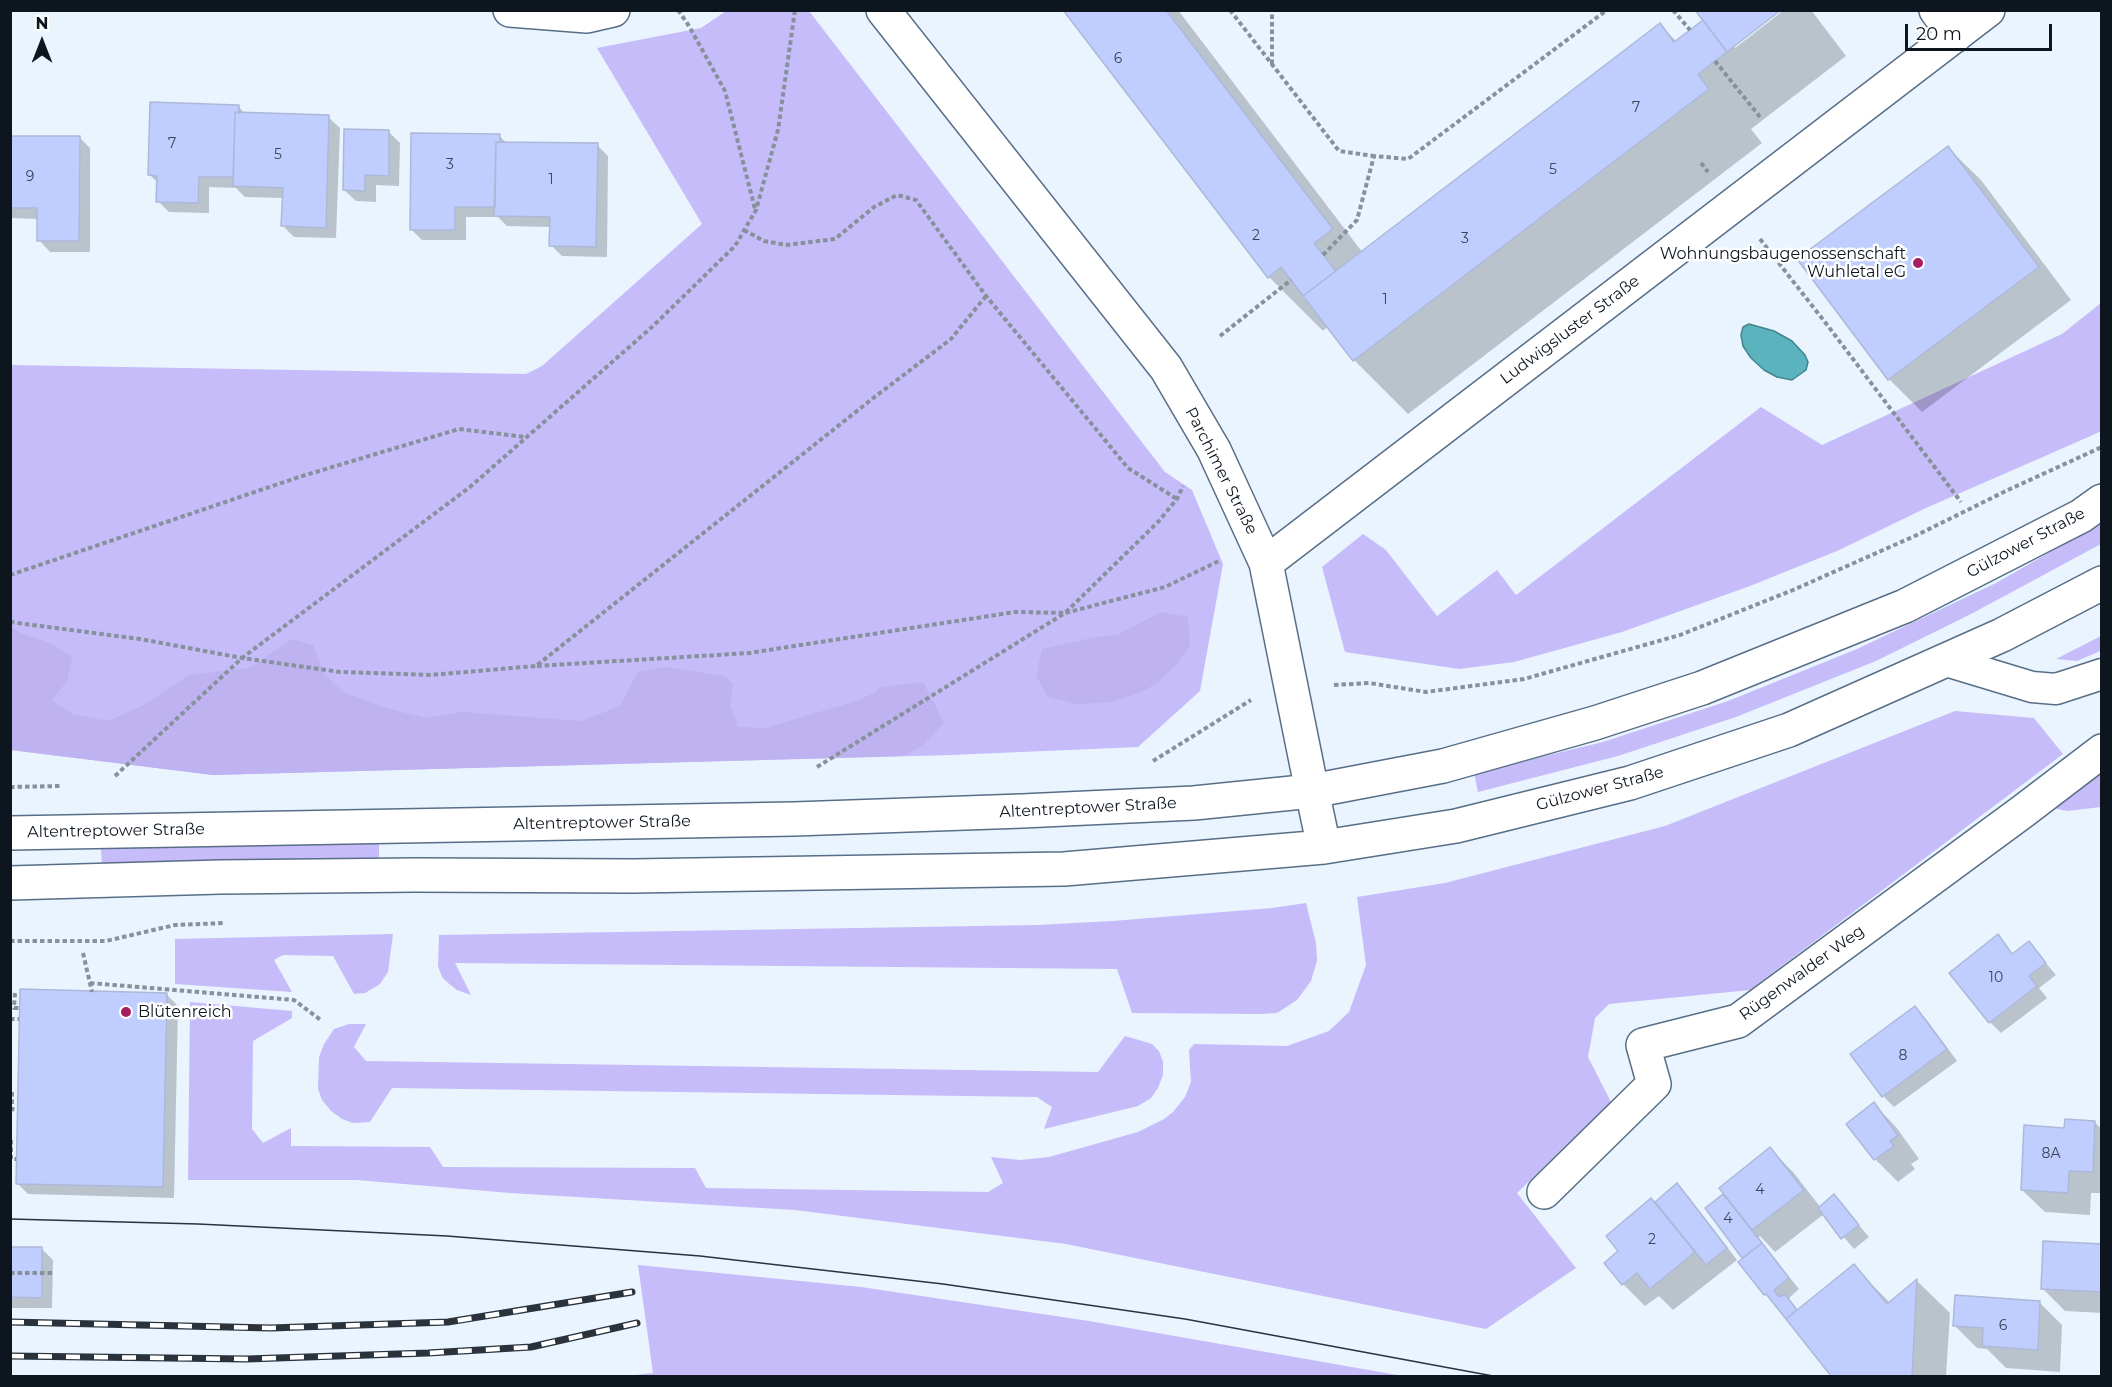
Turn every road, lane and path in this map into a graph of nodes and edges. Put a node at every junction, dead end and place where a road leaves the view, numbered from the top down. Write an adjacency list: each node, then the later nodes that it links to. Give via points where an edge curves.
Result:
1 (510, 10): 2 (main road, via 587,16)
2 (613, 10)
3 (678, 10): 17 (path, via 725,91)
4 (795, 10): 17 (path, via 778,130)
5 (884, 10): 31 (main road, Parchimer Straße, via 1166,368 1214,450)
6 (1230, 10): 14 (path)
7 (1272, 10): 14 (path)
8 (1607, 10): 16 (path, via 1408,159)
9 (1673, 10): 12 (path)
10 (1988, 10): 11 (main road, Ludwigsluster Straße)
11 (1946, 23): 31 (main road, Ludwigsluster Straße)
12 (1690, 30)
13 (1715, 61): 15 (path)
14 (1272, 64): 16 (path, via 1339,151)
15 (1760, 117)
16 (1374, 156): 19 (path, via 1357,220)
17 (756, 210): 18 (path)
18 (744, 230): 22 (path, via 764,241 786,245 835,239 874,207 897,195 916,200); 24 (path, via 735,246 652,327)
19 (1323, 255)
20 (1291, 280): 23 (path)
21 (1798, 288): 29 (path)
22 (986, 296): 27 (path, via 1128,468); 38 (path, via 951,339)
23 (1220, 336)
24 (526, 437): 32 (path, via 459,429 299,477); 36 (path, via 470,487)
25 (2102, 447): 40 (path, via 1793,590 1680,634 1524,679 1426,692 1369,683)
26 (1186, 481): 27 (path)
27 (1177, 499): 34 (path)
28 (2102, 501): 46 (main road, Gülzower Straße, via 1905,606 1702,688 1443,766)
29 (1961, 502)
30 (1221, 559): 34 (path, via 1165,587)
31 (1266, 563): 46 (main road, Parchimer Straße)
32 (10, 575)
33 (2102, 583): 37 (main road, Gülzower Straße)
34 (1065, 613): 38 (path, via 1015,612 749,653); 44 (path)
35 (10, 622): 36 (path, via 140,639)
36 (242, 658): 38 (path, via 340,672 430,675); 45 (path)
37 (1946, 661): 39 (lane, via 2032,687 2056,689); 49 (main road, Gülzower Straße, via 1789,730 1630,783 1456,826)
38 (536, 666)
39 (2102, 674)
40 (1331, 685)
41 (1258, 696): 43 (path)
42 (2102, 751): 65 (main road, Rügenwalder Weg, via 1738,1021 1642,1045 1654,1084)
43 (1148, 764)
44 (817, 767)
45 (115, 776)
46 (1312, 791): 47 (main road, Gülzower Straße); 49 (main road, Parchimer Straße)
47 (1194, 803): 48 (main road, Altentreptower Straße, via 794,819)
48 (10, 833)
49 (1324, 847): 50 (main road, Gülzower Straße, via 1064,869 220,877)
50 (10, 883)
51 (175, 925): 52 (path, via 106,941)
52 (10, 941)
53 (83, 953): 54 (path)
54 (90, 982): 55 (path); 60 (path, via 294,1000)
55 (92, 992)
56 (15, 993): 57 (path, via 14,1008)
57 (20, 1008)
58 (10, 1019): 59 (path)
59 (19, 1019)
60 (322, 1021)
61 (12, 1092): 62 (path, via 12,1109)
62 (17, 1110)
63 (11, 1140): 64 (path, via 11,1159)
64 (16, 1159)
65 (1544, 1192)
66 (10, 1273): 67 (path)
67 (53, 1274)

